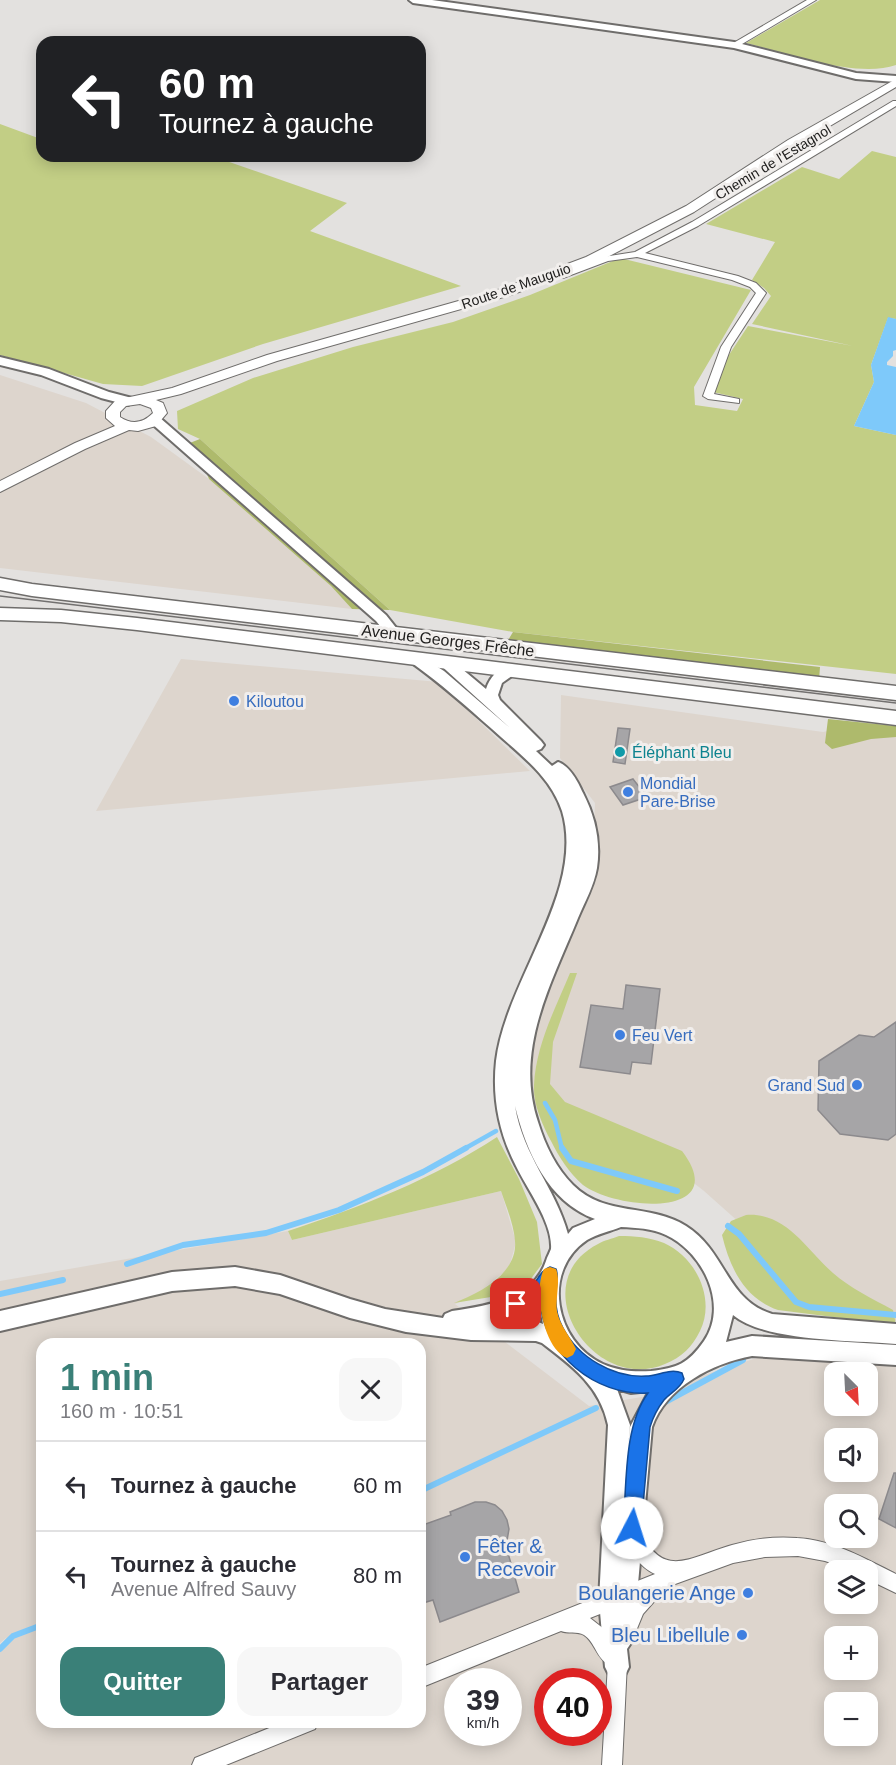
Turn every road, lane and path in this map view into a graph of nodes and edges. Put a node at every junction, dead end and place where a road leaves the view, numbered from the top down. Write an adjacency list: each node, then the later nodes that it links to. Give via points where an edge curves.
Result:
1 (413, 0): 3 (street)
2 (812, 0): 3 (street)
3 (734, 45): 4 (street)
4 (888, 88): 5 (main road, Route de Mauguio); 5 (main road, Route de Mauguio); 6 (street, Chemin de l'Estagnol)
5 (709, 197): 9 (main road, Route de Mauguio, via 591,260)
6 (663, 242): 7 (street, Chemin de l'Estagnol); 8 (street, Chemin de l'Estagnol)
7 (637, 254): 8 (street, Chemin de l'Estagnol); 9 (street, Chemin de l'Estagnol, via 606,259)
8 (654, 257): 14 (street, via 735,278 761,293 714,370 708,396)
9 (506, 292): 10 (main road, Route de Mauguio)
10 (310, 347): 13 (main road, Route de Mauguio, via 176,392); 15 (main road, Route de Mauguio)
11 (0, 362): 12 (street)
12 (17, 366): 13 (street, via 45,372 105,395); 16 (street, via 73,388)
13 (135, 400): 15 (main road); 16 (main road)
14 (735, 401)
15 (157, 413): 16 (main road, Route de Mauguio, via 142,426); 21 (street)
16 (118, 418): 17 (main road); 18 (main road, via 80,446)
17 (0, 479)
18 (0, 487)
19 (0, 584): 21 (main road, Avenue Georges Frêche)
20 (0, 614): 24 (main road, Avenue Georges Frêche, via 137,624)
21 (394, 634): 22 (main road, Avenue Georges Frêche)
22 (420, 636): 23 (main road, Avenue Georges Frêche); 24 (main road)
23 (448, 640): 25 (main road); 27 (main road, Avenue Georges Frêche)
24 (417, 659): 25 (main road, Avenue Georges Frêche); 31 (street, via 464,695 550,774 566,802 573,830 571,879 514,1014 504,1080 506,1113 517,1149 558,1226)
25 (444, 662): 26 (main road, Avenue Georges Frêche); 28 (street)
26 (513, 670): 28 (street, via 496,680 493,687 493,702); 29 (main road, Avenue Georges Frêche)
27 (896, 693)
28 (499, 709): 30 (street, via 579,795 589,832 586,882 530,1016 520,1076 525,1109 547,1165 567,1193 598,1214)
29 (896, 718)
30 (621, 1218): 31 (street, via 586,1229); 33 (street, via 642,1219 679,1232 705,1254)
31 (561, 1252): 32 (street)
32 (550, 1275): 35 (street, via 536,1294 481,1316); 37 (street, via 549,1313)
33 (721, 1283): 36 (street, via 738,1308 754,1320); 39 (street, via 722,1328 712,1349)
34 (0, 1321): 35 (street, via 174,1281 223,1276 295,1287 362,1313)
35 (406, 1323): 37 (street, via 536,1331)
36 (896, 1334)
37 (566, 1349): 40 (street)
38 (896, 1355): 39 (street, via 752,1346 730,1350)
39 (696, 1366): 41 (street)
40 (586, 1367): 41 (street, via 614,1381 646,1385); 44 (street, via 604,1384 620,1425)
41 (676, 1379): 42 (street, via 647,1409 641,1427)
42 (632, 1528): 43 (street, via 645,1557 657,1566); 46 (street)
43 (687, 1569): 45 (street, via 719,1557 780,1546 826,1552); 46 (street); 48 (street, via 649,1592 636,1607)
44 (612, 1571): 46 (street); 47 (street, via 601,1595)
45 (896, 1584)
46 (619, 1597): 47 (street); 48 (street)
47 (560, 1623): 48 (street, via 579,1622 591,1628); 49 (street)
48 (617, 1666): 52 (street)
49 (426, 1676)
50 (293, 1728): 51 (street)
51 (202, 1765)
52 (612, 1765)

